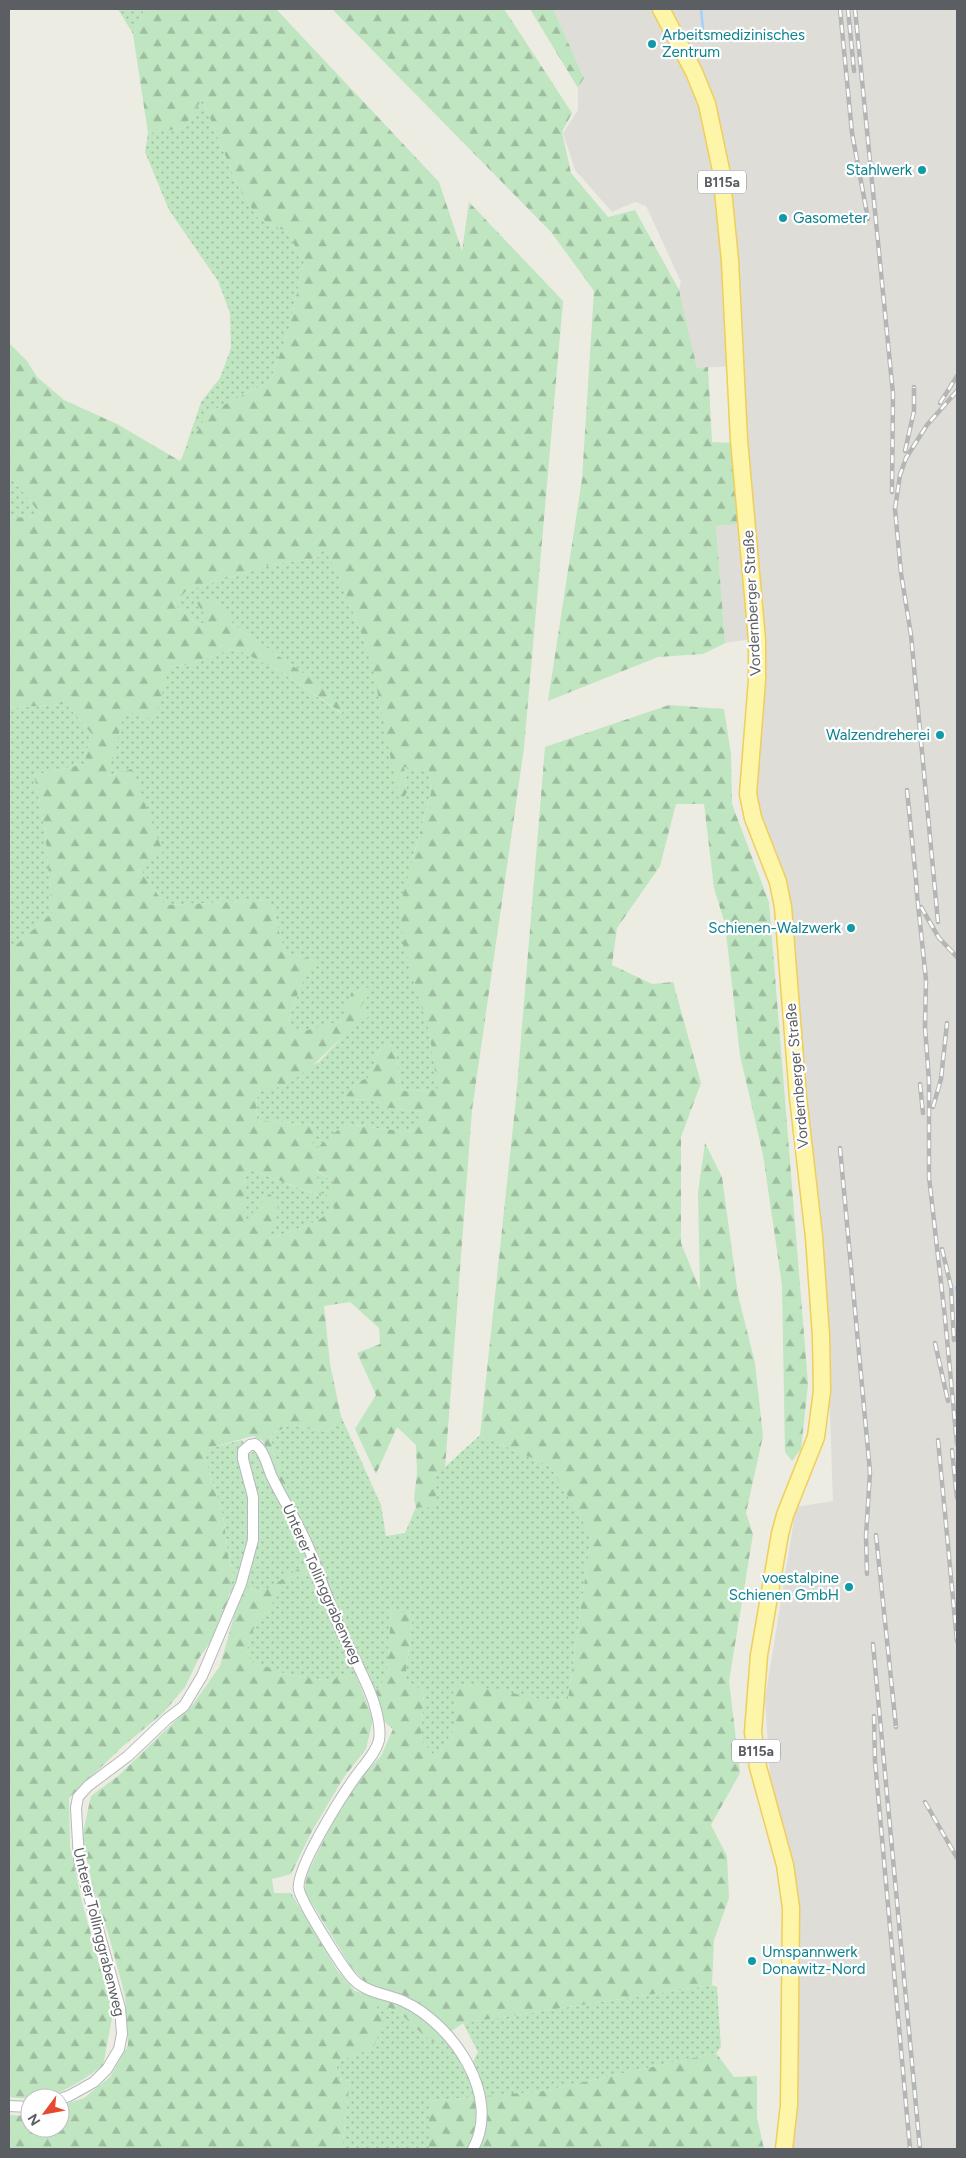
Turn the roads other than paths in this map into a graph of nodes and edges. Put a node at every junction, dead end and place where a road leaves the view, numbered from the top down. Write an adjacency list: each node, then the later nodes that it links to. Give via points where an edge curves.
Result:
1 (661, 9): 4 (main road, Vordernberger Straße / B115a, via 707,104 721,170 757,647 748,794 753,818 778,882 783,907 821,1336 819,1423 812,1451 780,1534 759,1654 753,1732 758,1767 785,1865 791,1908 789,2104)
2 (70, 2095): 3 (street, Unterer Tollinggrabenweg, via 94,2082 107,2069 119,2049 122,2034 120,2008 79,1860 78,1797 184,1706 202,1676 250,1554 254,1506 243,1451 255,1444 260,1448 308,1546 374,1704 378,1724 379,1741 322,1830 298,1880 299,1891 354,1980 366,1989 404,2002 430,2019 449,2036 467,2060 479,2095 481,2120 480,2136)
3 (473, 2149)
4 (784, 2149)

